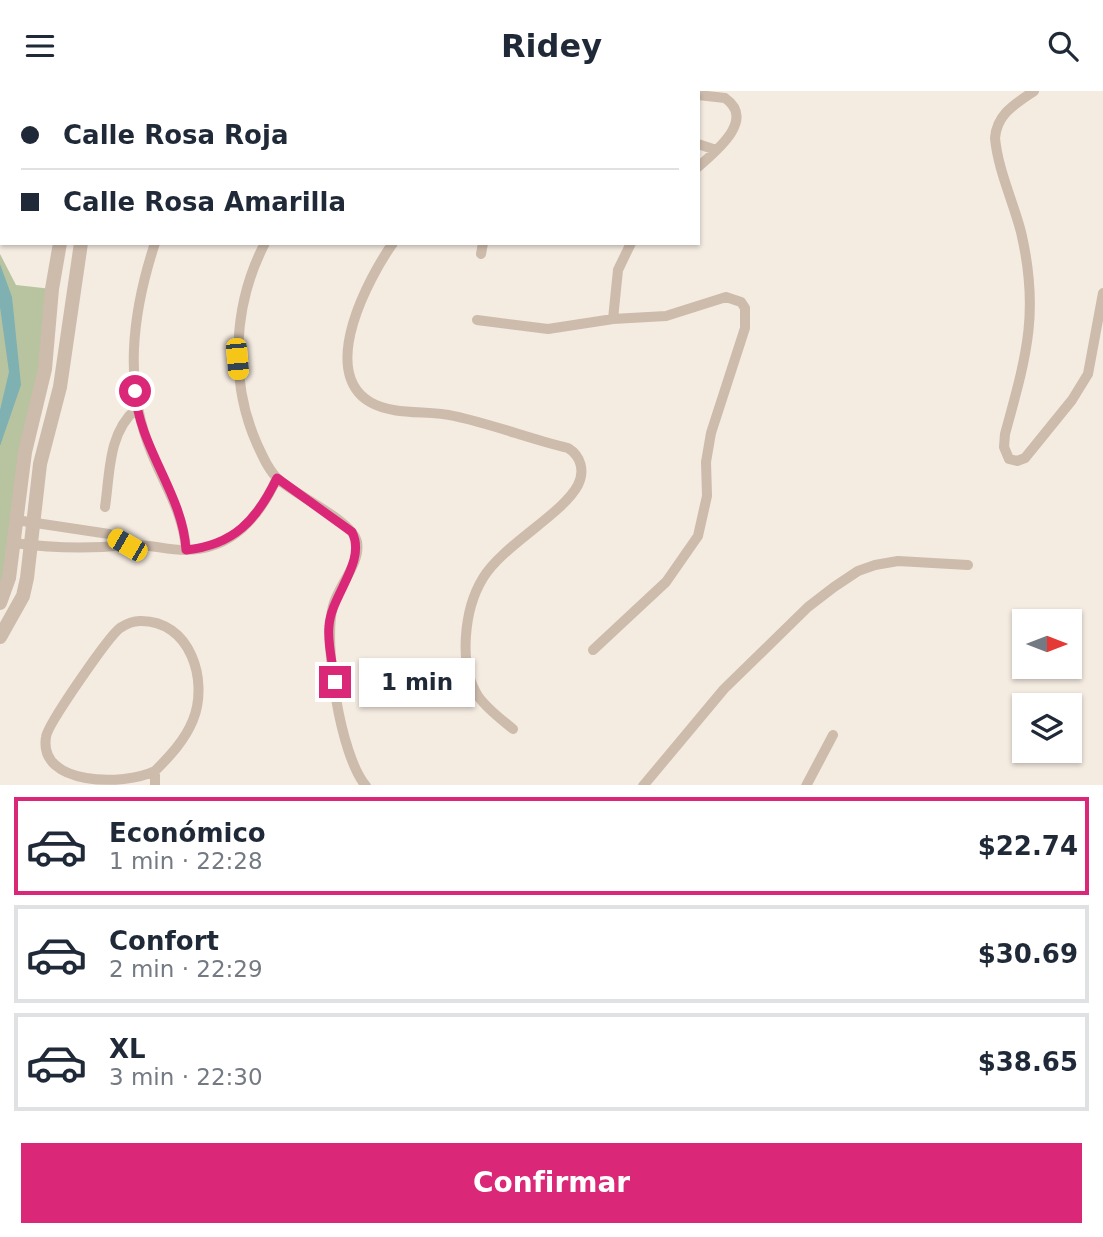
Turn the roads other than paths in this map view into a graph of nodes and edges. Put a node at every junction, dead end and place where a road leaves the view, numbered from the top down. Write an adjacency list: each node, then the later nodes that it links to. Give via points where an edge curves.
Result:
1 (1034, 91): 12 (street, via 1003,115 995,138 1032,289 1032,317 1005,434 1004,452 1009,459 1025,457 1083,384 1092,361)
2 (700, 96): 4 (street, via 725,98 735,110 735,128)
3 (700, 145): 4 (street)
4 (716, 151): 5 (street)
5 (700, 165)
6 (60, 245): 15 (street)
7 (81, 245): 16 (street)
8 (154, 245): 17 (street, via 140,291 133,349)
9 (264, 245): 18 (street, via 243,308 237,359 249,427)
10 (392, 245): 32 (street, via 361,296 349,342 350,373 362,396 387,408 460,417 568,448 579,457 581,477 572,494 502,557 483,577 475,596 466,641 468,677 478,697)
11 (630, 245): 13 (street, via 618,269)
12 (1103, 293)
13 (613, 319): 14 (street, via 548,329); 31 (street, via 666,316 726,297 741,302 747,317 710,433 707,496 698,536 666,582)
14 (477, 320)
15 (51, 329): 16 (street); 20 (street)
16 (67, 330): 21 (street, via 60,387 40,464)
17 (136, 409): 19 (street, via 125,418 114,441); 27 (street, via 181,517)
18 (277, 478): 27 (street, via 265,504 240,532 206,548); 36 (street, via 346,525 357,541 357,553 333,603 328,628 342,736)
19 (105, 507)
20 (16, 520): 21 (street); 23 (street)
21 (34, 523): 22 (street); 25 (street)
22 (84, 531): 24 (street, via 109,534); 26 (street)
23 (14, 543): 25 (street); 29 (street)
24 (127, 545): 26 (street); 27 (street)
25 (32, 546): 26 (street); 30 (street, via 23,596)
26 (82, 547)
27 (186, 550)
28 (968, 565): 37 (street, via 887,563 858,571 834,587 723,689)
29 (0, 603)
30 (0, 637)
31 (593, 650)
32 (513, 729)
33 (833, 735): 38 (street)
34 (155, 771): 34 (street, via 126,782 87,782 59,770 46,750 47,730 89,667 111,637 132,622 167,627 179,637 197,667 198,703 192,722 174,752); 35 (street)
35 (155, 785)
36 (366, 785)
37 (644, 785)
38 (807, 785)

